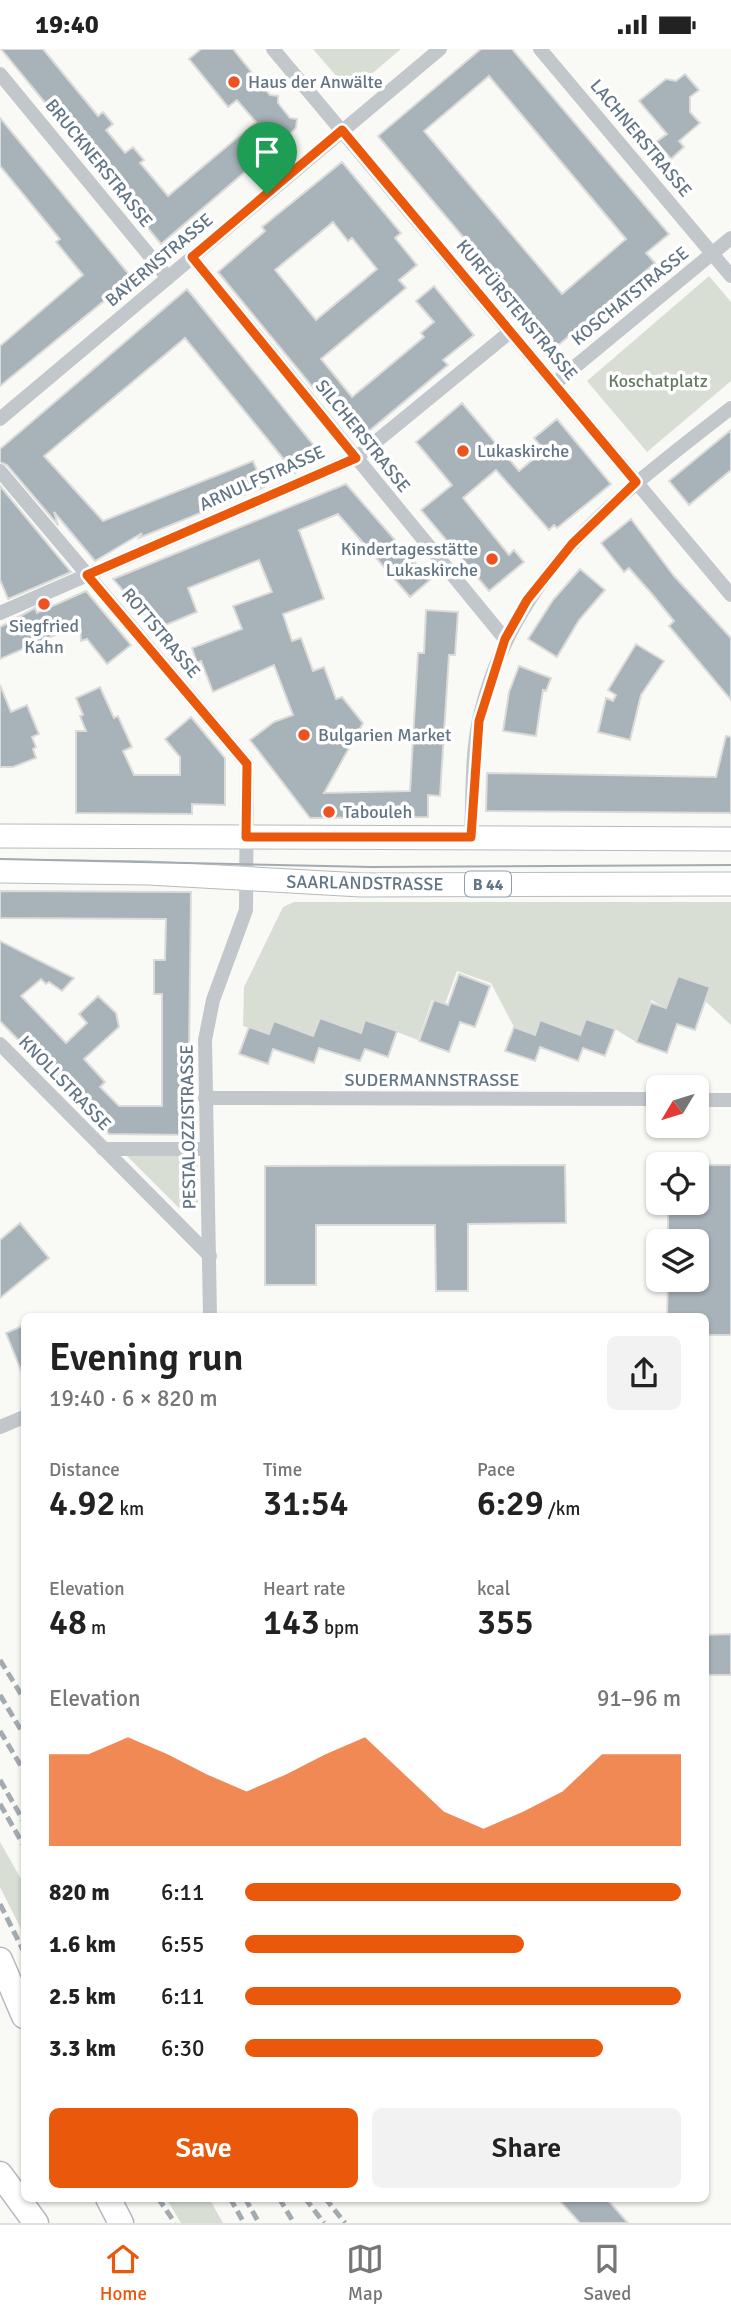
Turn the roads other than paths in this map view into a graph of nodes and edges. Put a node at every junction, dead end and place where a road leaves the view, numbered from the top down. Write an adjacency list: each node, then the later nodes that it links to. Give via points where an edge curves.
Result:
1 (274, 49): 5 (street, KURFÜRSTENSTRASSE)
2 (440, 49): 5 (street, BAYERNSTRASSE)
3 (540, 49): 7 (street, LACHNERSTRASSE)
4 (0, 73): 10 (street, BRUCKNERSTRASSE)
5 (342, 130): 8 (street, BAYERNSTRASSE); 11 (street, KURFÜRSTENSTRASSE)
6 (731, 238): 7 (street, KOSCHATSTRASSE)
7 (713, 253): 9 (street); 12 (street, KOSCHATSTRASSE)
8 (192, 257): 10 (street, BAYERNSTRASSE); 15 (street, SILCHERSTRASSE)
9 (731, 276)
10 (168, 278): 14 (street, BAYERNSTRASSE)
11 (510, 332): 12 (street, KURFÜRSTENSTRASSE); 15 (street, ARNULFSTRASSE)
12 (554, 384): 17 (street, KURFÜRSTENSTRASSE)
13 (731, 408): 17 (street)
14 (0, 419)
15 (356, 458): 18 (street, ARNULFSTRASSE); 21 (street, SILCHERSTRASSE)
16 (0, 471): 18 (street, ROTTSTRASSE)
17 (636, 482): 19 (street, KURFÜRSTENSTRASSE); 21 (street, via 572,544 527,600)
18 (87, 575): 20 (street, ARNULFSTRASSE); 23 (street, ROTTSTRASSE, via 247,764)
19 (731, 595)
20 (0, 613)
21 (505, 639): 24 (street, via 479,721)
22 (0, 836): 23 (main road)
23 (246, 837): 24 (main road); 27 (street, ROTTSTRASSE)
24 (471, 837): 25 (main road)
25 (731, 839)
26 (0, 871): 27 (main road, SAARLANDSTRASSE / B 44)
27 (246, 879): 28 (main road, SAARLANDSTRASSE / B 44, via 361,885); 30 (street, PESTALOZZISTRASSE, via 246,909 205,1039)
28 (731, 884)
29 (0, 1044): 34 (street, KNOLLSTRASSE)
30 (205, 1098): 31 (street, SUDERMANNSTRASSE); 35 (street, PESTALOZZISTRASSE)
31 (646, 1100)
32 (709, 1100): 33 (street)
33 (731, 1100)
34 (103, 1149): 35 (street, KNOLLSTRASSE); 36 (street, KNOLLSTRASSE)
35 (207, 1149): 36 (street, PESTALOZZISTRASSE)
36 (210, 1256): 37 (street, PESTALOZZISTRASSE)
37 (210, 1313)
38 (21, 1418): 39 (street)
39 (0, 1427)
40 (0, 1960): 41 (highway)
41 (21, 2009)
42 (0, 2174): 44 (highway)
43 (110, 2202): 45 (highway)
44 (36, 2223)
45 (121, 2223)

